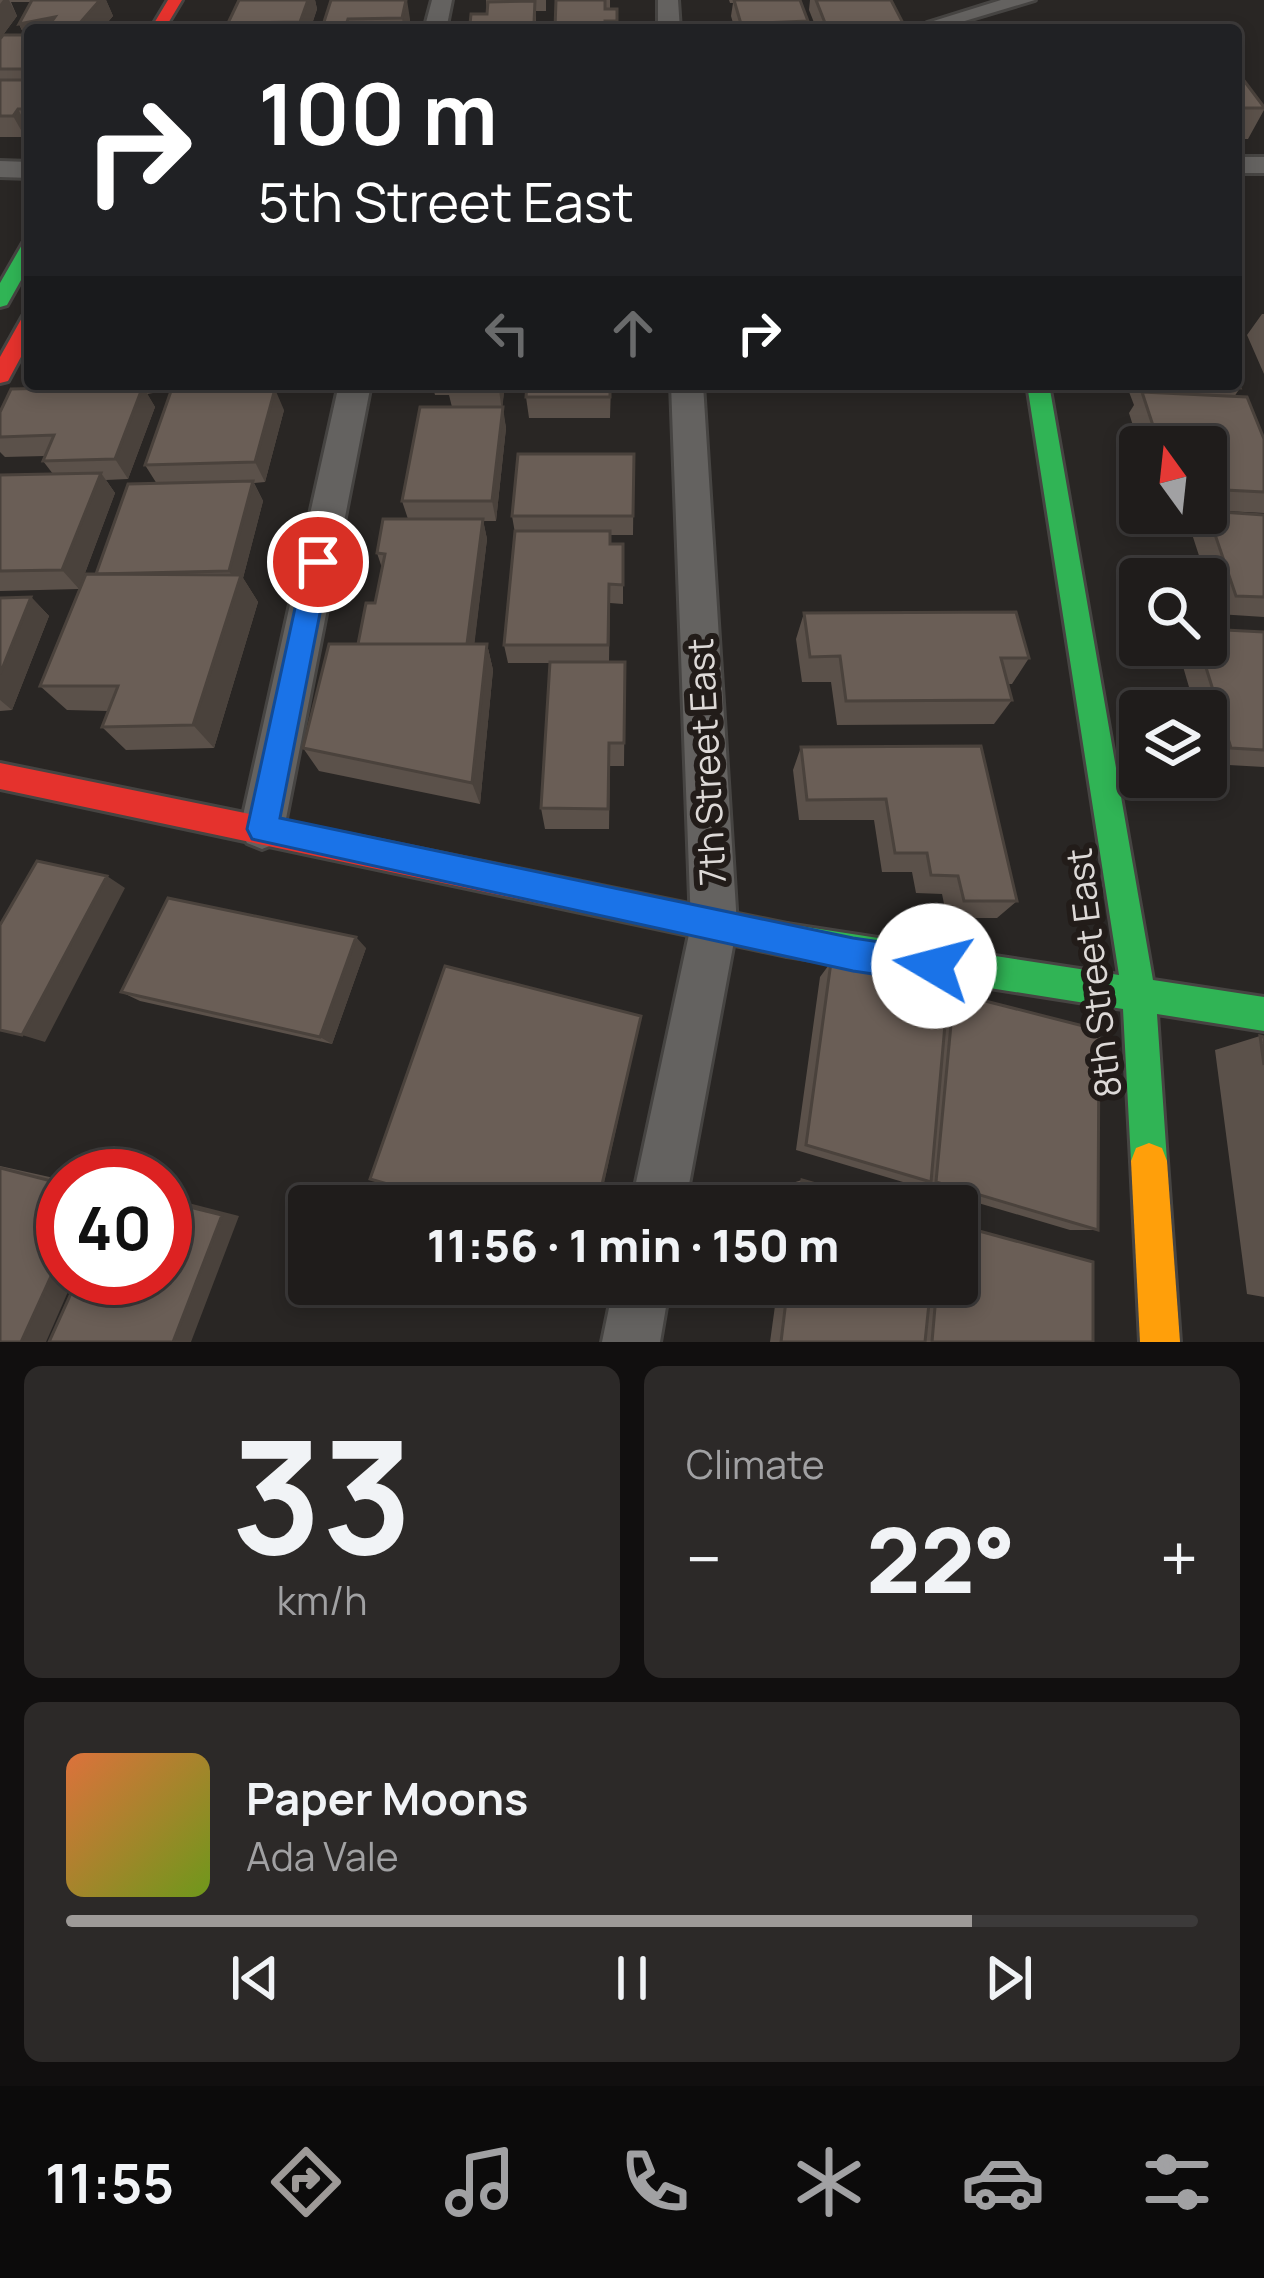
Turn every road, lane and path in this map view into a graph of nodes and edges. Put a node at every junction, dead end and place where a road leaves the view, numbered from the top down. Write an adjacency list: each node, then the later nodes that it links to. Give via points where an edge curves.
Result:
1 (1024, 0): 2 (street)
2 (949, 24)
3 (24, 258): 4 (street)
4 (0, 301)
5 (24, 332): 6 (street)
6 (0, 376)
7 (354, 390): 11 (street)
8 (687, 390): 12 (street, 7th Street East)
9 (1039, 390): 13 (street, 8th Street East)
10 (0, 776): 11 (street)
11 (262, 829): 12 (street)
12 (714, 926): 13 (street); 15 (street, 7th Street East)
13 (1139, 997): 14 (street); 18 (street, 8th Street East)
14 (1264, 1014)
15 (662, 1185)
16 (638, 1305): 17 (street)
17 (631, 1342)
18 (1160, 1342)

